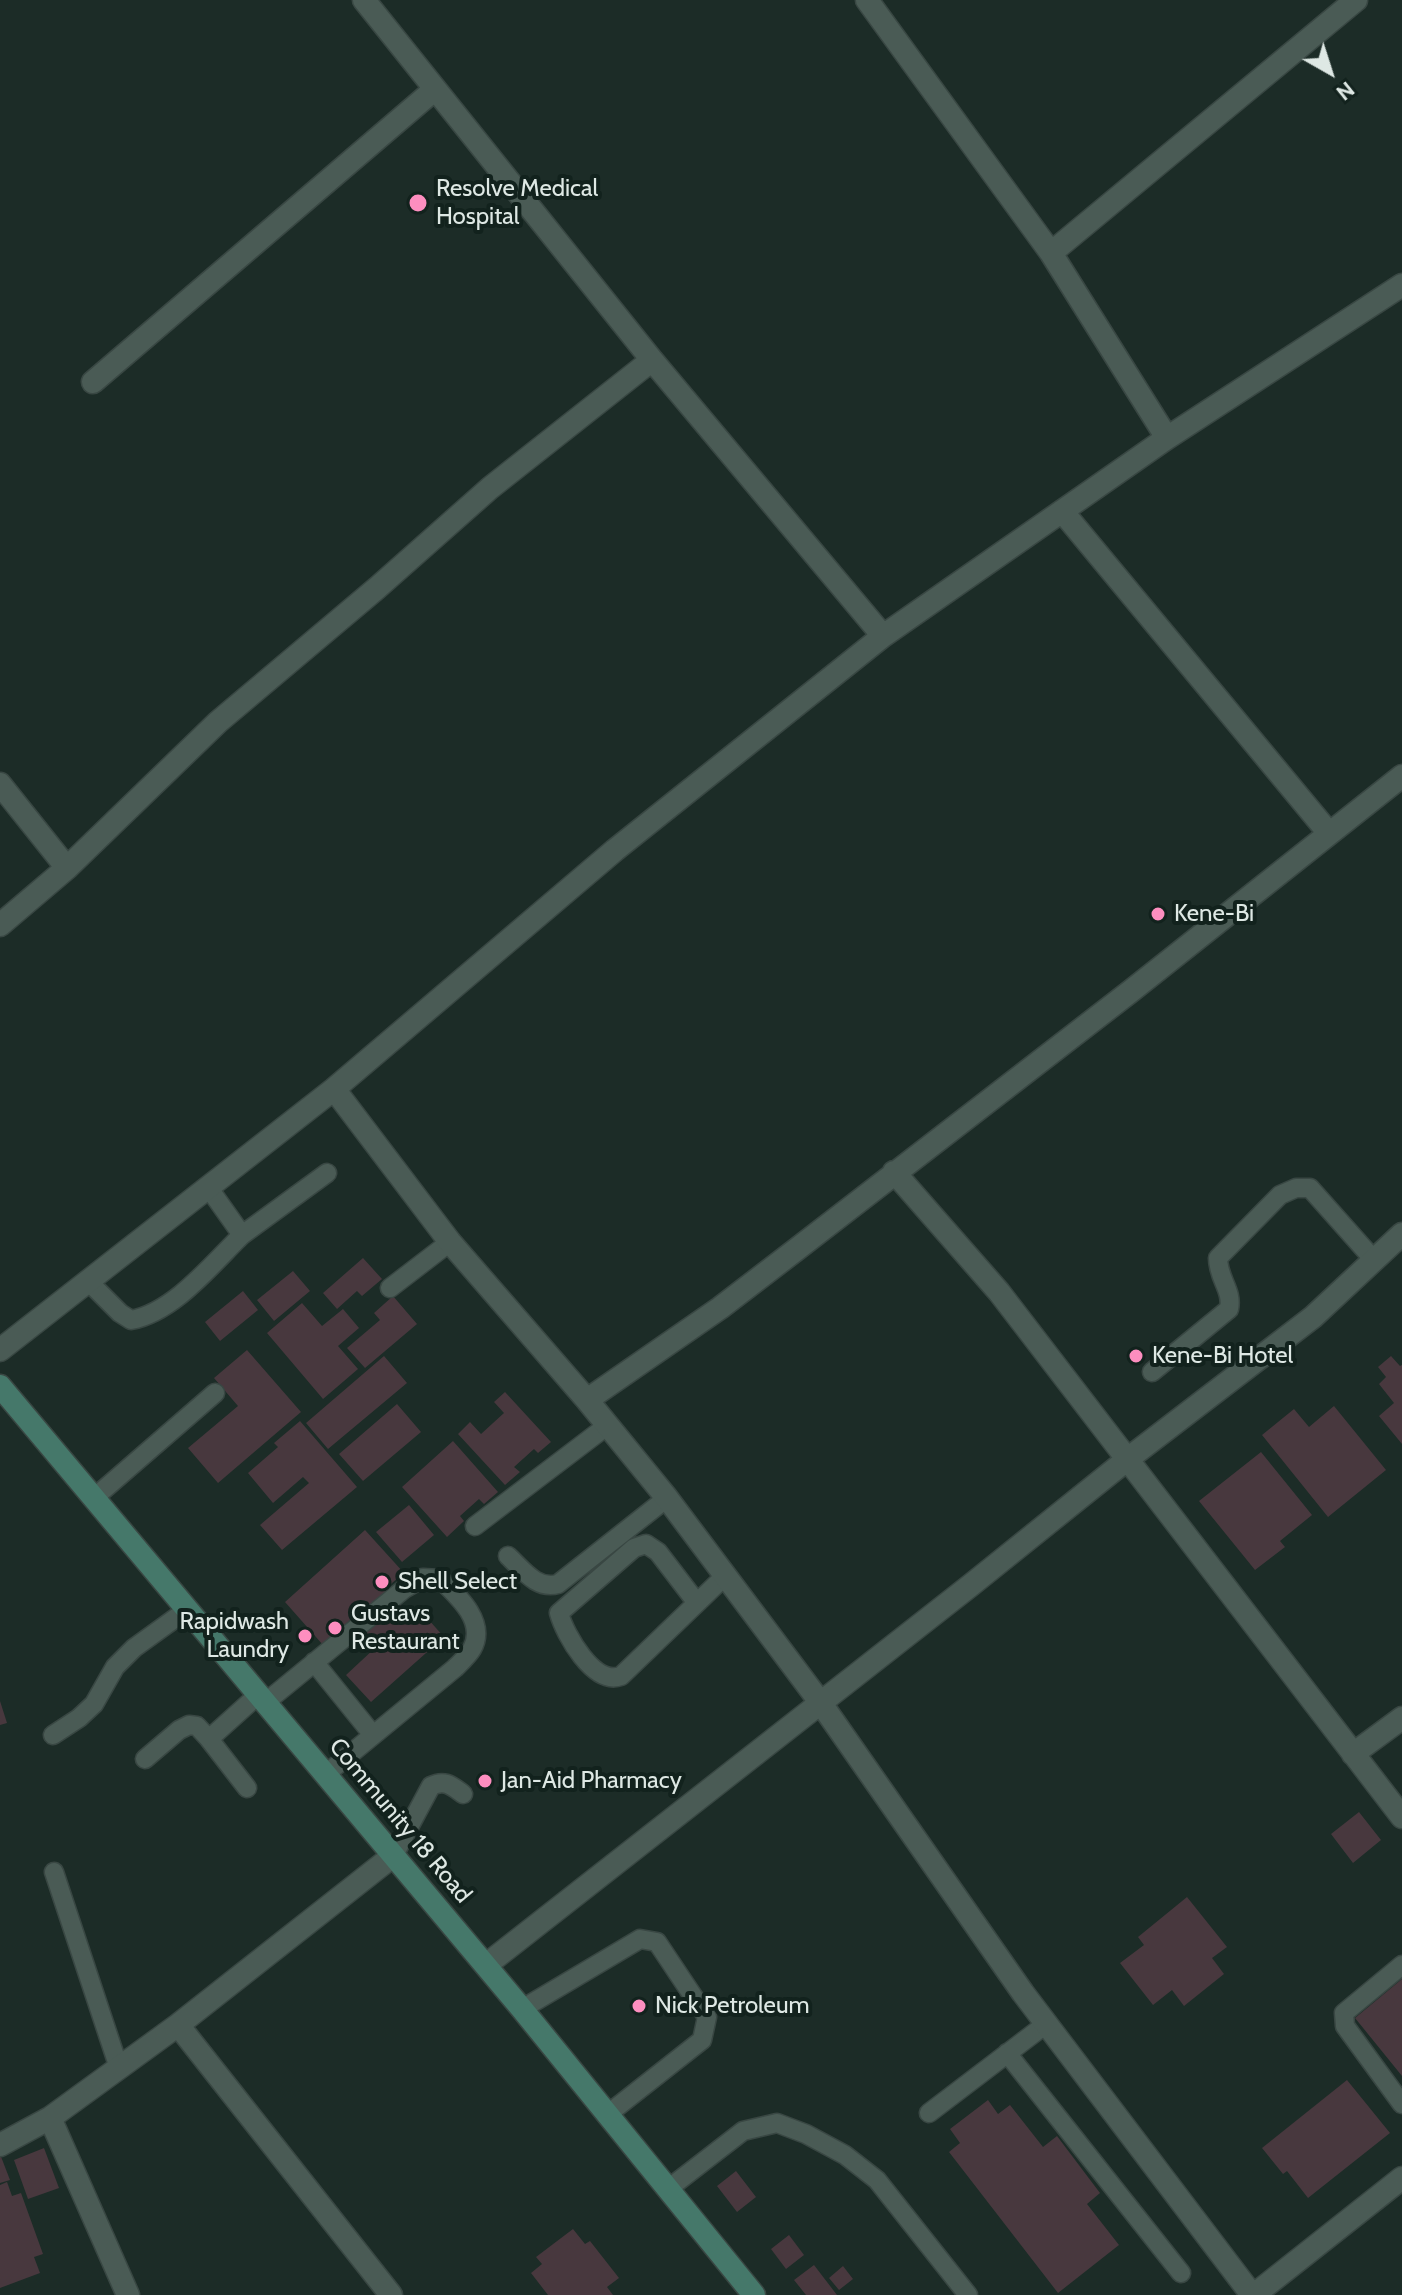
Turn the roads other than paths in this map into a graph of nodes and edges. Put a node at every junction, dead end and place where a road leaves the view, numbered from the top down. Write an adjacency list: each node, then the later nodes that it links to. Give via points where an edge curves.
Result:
1 (364, 0): 4 (street)
2 (867, 0): 5 (street)
3 (1356, 0): 5 (street)
4 (434, 90): 7 (street); 8 (street)
5 (1051, 253): 9 (street)
6 (1402, 285): 9 (street)
7 (652, 360): 11 (street); 15 (street, via 490,488 218,722)
8 (93, 382)
9 (1167, 438): 10 (street)
10 (1062, 511): 11 (street); 14 (street)
11 (883, 636): 17 (street, via 615,850)
12 (1402, 776): 14 (street)
13 (0, 784): 15 (street)
14 (1328, 832): 18 (street)
15 (67, 868): 16 (street)
16 (0, 925)
17 (334, 1089): 20 (street); 23 (street)
18 (894, 1172): 31 (street, via 731,1299); 33 (street, via 999,1292)
19 (327, 1173): 22 (lane)
20 (208, 1187): 22 (lane); 25 (street)
21 (1402, 1234): 24 (street)
22 (242, 1235): 25 (lane, via 165,1309 147,1317 131,1320)
23 (450, 1242): 26 (lane); 31 (street)
24 (1374, 1260): 28 (lane, via 1310,1188 1280,1195 1218,1258 1229,1309); 33 (street, via 1313,1317)
25 (87, 1280): 27 (street)
26 (390, 1288)
27 (0, 1350)
28 (1152, 1372)
29 (0, 1386): 34 (main road, Community 18 Road)
30 (215, 1393): 34 (lane)
31 (587, 1400): 32 (street)
32 (608, 1425): 35 (street); 36 (lane)
33 (1129, 1458): 43 (street); 48 (street)
34 (94, 1498): 40 (main road, Community 18 Road)
35 (667, 1498): 37 (lane, via 558,1584 536,1582); 38 (street)
36 (475, 1526)
37 (508, 1556)
38 (725, 1576): 39 (lane); 43 (street)
39 (697, 1603): 39 (lane, via 613,1679 586,1661 559,1613 634,1548 646,1544)
40 (188, 1609): 42 (main road, Community 18 Road); 45 (lane, via 134,1648 115,1667 94,1704)
41 (314, 1662): 42 (lane); 46 (lane); 46 (lane, via 423,1578 440,1579 466,1604 475,1626 473,1648)
42 (262, 1698): 47 (lane); 50 (main road, Community 18 Road)
43 (820, 1702): 56 (street); 59 (street)
44 (1402, 1718): 48 (street)
45 (53, 1735)
46 (373, 1735): 50 (lane)
47 (209, 1739): 49 (lane, via 189,1725); 51 (lane)
48 (1353, 1754): 53 (street)
49 (145, 1759)
50 (326, 1774): 54 (main road, Community 18 Road)
51 (247, 1788)
52 (463, 1794): 54 (lane, via 449,1784 431,1786)
53 (1402, 1817)
54 (394, 1855): 56 (main road, Community 18 Road); 60 (street)
55 (54, 1872): 62 (lane)
56 (486, 1965): 58 (main road, Community 18 Road)
57 (1402, 1965): 63 (lane, via 1344,2013 1345,2026)
58 (522, 2009): 65 (main road, Community 18 Road); 65 (lane, via 640,1939 657,1942 668,1954 707,2017 702,2040)
59 (1046, 2024): 61 (lane); 75 (street)
60 (178, 2025): 62 (street); 72 (street)
61 (1007, 2053): 64 (lane); 70 (lane)
62 (119, 2068): 66 (street)
63 (1402, 2104)
64 (929, 2113)
65 (608, 2114): 69 (main road, Community 18 Road)
66 (50, 2118): 67 (street); 71 (street)
67 (0, 2145)
68 (1402, 2178): 75 (street)
69 (668, 2189): 73 (main road, Community 18 Road); 74 (lane, via 743,2131 777,2123 845,2155 877,2180)
70 (1181, 2273)
71 (128, 2295)
72 (391, 2295)
73 (754, 2295)
74 (968, 2295)
75 (1253, 2295)

